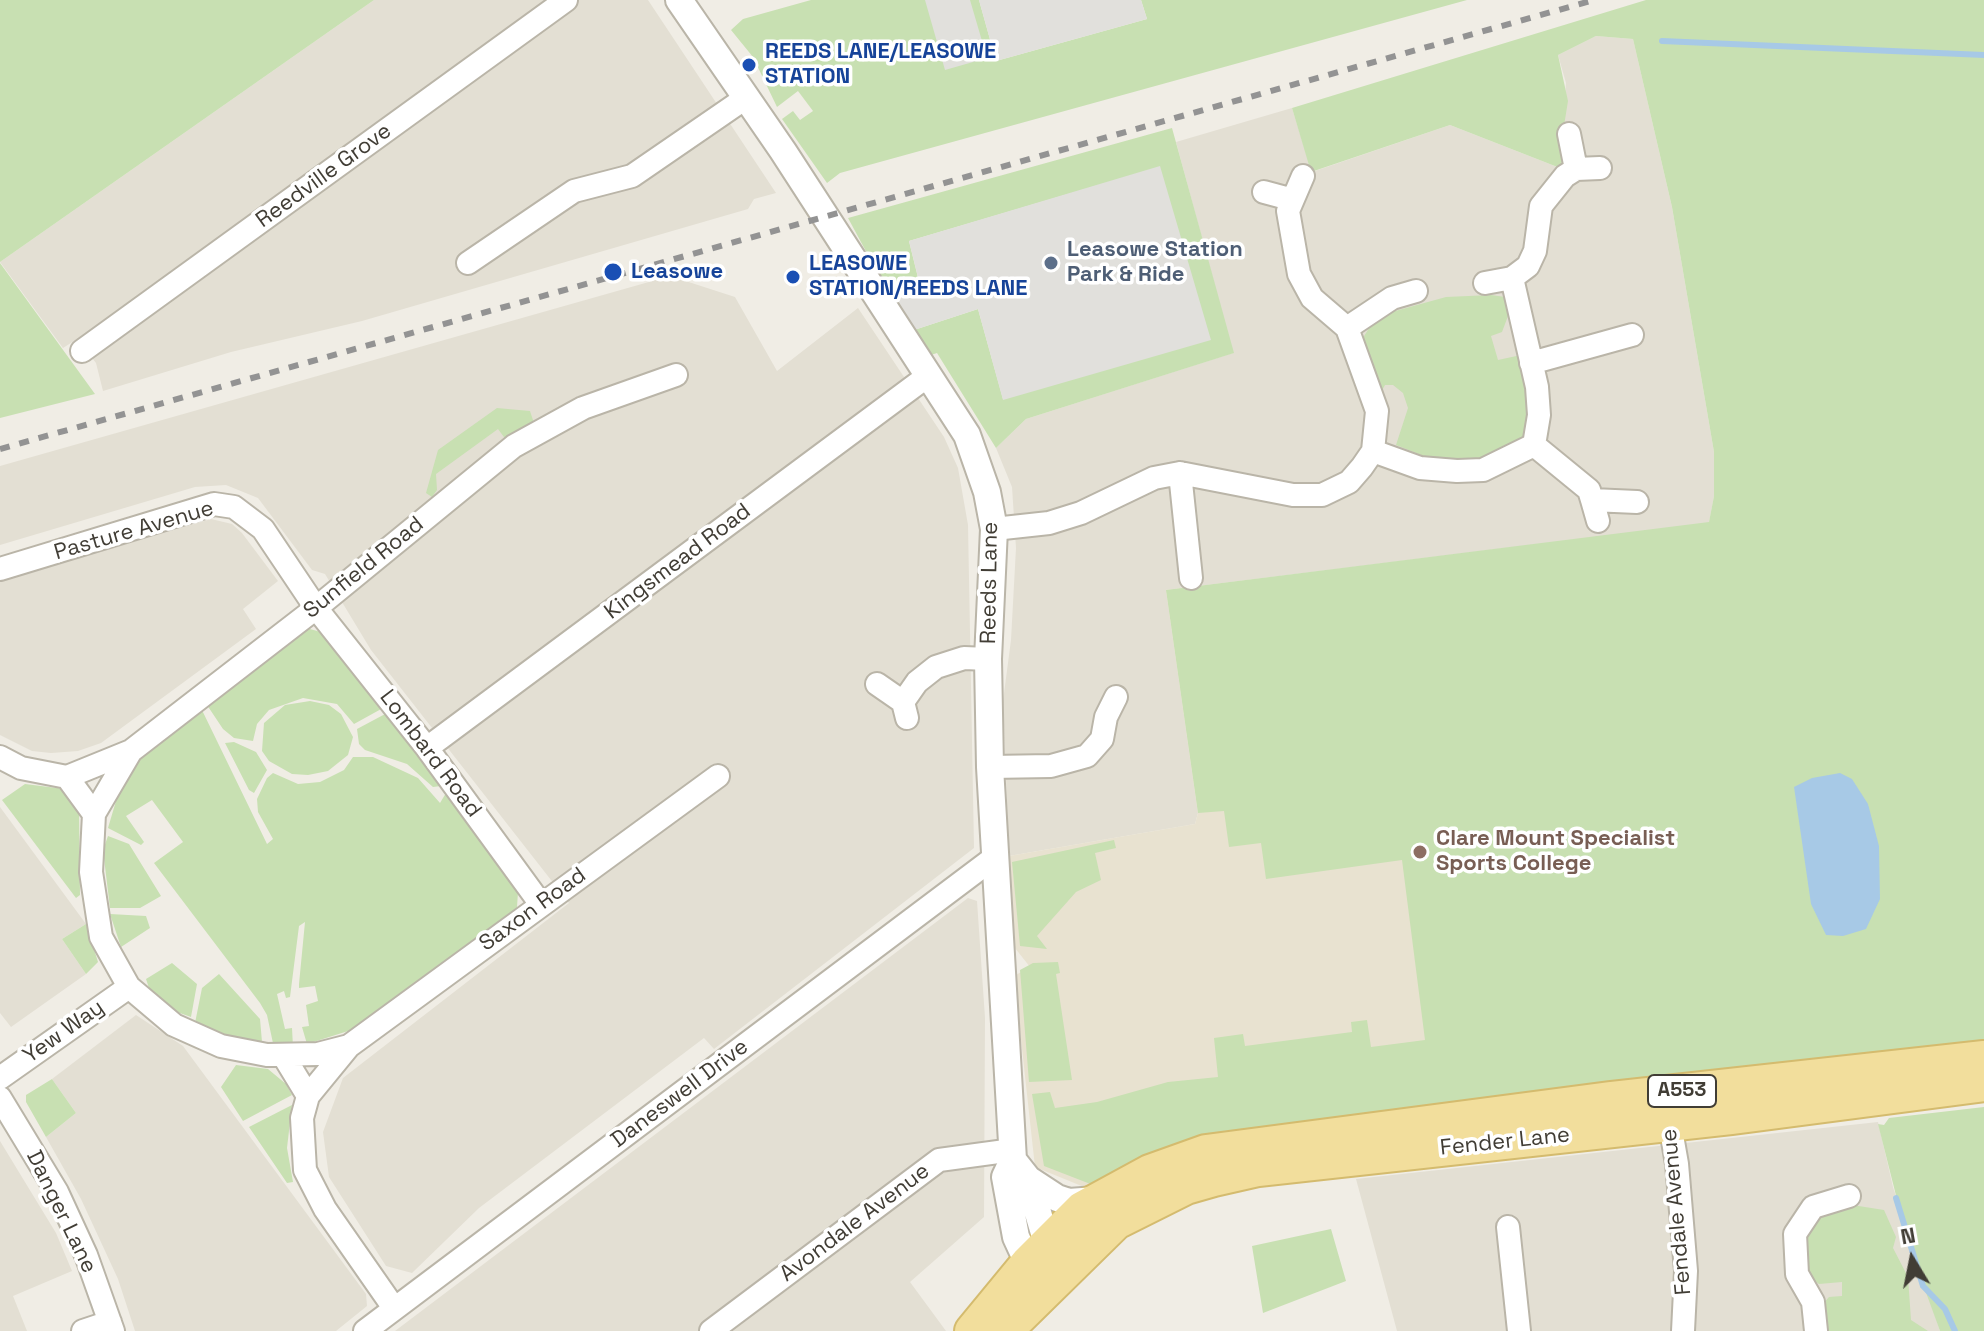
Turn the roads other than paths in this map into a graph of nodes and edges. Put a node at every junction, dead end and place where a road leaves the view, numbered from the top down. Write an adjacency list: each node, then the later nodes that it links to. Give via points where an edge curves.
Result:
1 (566, 0): 16 (street, Reedville Grove)
2 (679, 0): 3 (street, Reeds Lane)
3 (747, 97): 10 (street, via 632,176 574,191); 19 (street, Reeds Lane)
4 (1569, 134): 6 (street)
5 (1600, 168): 6 (street)
6 (1576, 169): 11 (street, via 1541,206 1535,251 1528,266)
7 (1303, 176): 9 (street)
8 (1264, 192): 9 (street)
9 (1290, 199): 14 (street, via 1289,227 1299,274 1312,298)
10 (468, 263)
11 (1512, 278): 12 (street); 17 (street)
12 (1485, 283)
13 (1416, 291): 14 (street, via 1392,298)
14 (1347, 328): 21 (street, via 1377,411)
15 (1632, 335): 17 (street)
16 (82, 351)
17 (1531, 363): 20 (street, via 1539,415)
18 (676, 375): 27 (street, Sunfield Road, via 583,408 514,446)
19 (929, 375): 24 (street, Reeds Lane, via 967,435); 31 (street, Kingsmead Road)
20 (1534, 445): 21 (street, via 1483,470 1457,471 1420,468); 23 (street, via 1589,490 1595,510)
21 (1373, 451): 22 (street, via 1349,482 1322,495 1293,495)
22 (1180, 473): 24 (street, via 1154,478 1049,523); 26 (street)
23 (1637, 502)
24 (994, 529): 28 (street, Reeds Lane)
25 (0, 569): 27 (street, Pasture Avenue, via 214,504 234,507 263,529)
26 (1191, 578)
27 (316, 608): 31 (street, Lombard Road); 32 (street, Sunfield Road)
28 (988, 659): 29 (street, via 964,658 936,667 917,682 905,710); 34 (street, Reeds Lane)
29 (877, 684)
30 (1116, 697): 34 (street, via 1102,739 1087,756 1051,766)
31 (427, 748): 39 (street, Lombard Road)
32 (131, 751): 36 (street); 37 (street, Sunfield Road)
33 (0, 757): 36 (street, via 21,768)
34 (990, 767): 38 (street, Reeds Lane)
35 (718, 776): 39 (street, Saxon Road)
36 (67, 777): 37 (street)
37 (94, 814): 40 (street, via 91,872 101,937)
38 (995, 857): 49 (street, Reeds Lane); 54 (street, Daneswell Drive)
39 (540, 903): 41 (street, Saxon Road)
40 (129, 987): 42 (street, via 174,1025 221,1046); 44 (street, Yew Way)
41 (349, 1046): 42 (street); 46 (street)
42 (283, 1055): 46 (street)
43 (1984, 1058): 48 (main road, Fender Lane / A553)
44 (0, 1078)
45 (1984, 1084): 48 (main road, Fender Lane / A553)
46 (308, 1096): 54 (street, via 302,1118 305,1170 325,1209)
47 (0, 1098): 55 (street, Danger Lane, via 57,1192)
48 (1667, 1108): 51 (main road, Fender Lane / A553, via 1239,1145 1179,1160); 53 (main road, Fender Lane / A553, via 1214,1179 1134,1211); 62 (street, Fendale Avenue, via 1686,1271)
49 (1018, 1163): 51 (street, via 1057,1198); 53 (street, Reeds Lane, via 1005,1177 1008,1207); 58 (street, Avondale Avenue, via 939,1160)
50 (1849, 1196): 63 (street, via 1813,1207 1795,1234 1797,1274 1813,1302)
51 (1089, 1204): 53 (main road, A553)
52 (1508, 1227): 61 (street)
53 (1044, 1262): 59 (main road, A553); 60 (main road, A553)
54 (394, 1308): 57 (street, Daneswell Drive)
55 (112, 1326): 56 (street)
56 (83, 1331)
57 (365, 1331)
58 (711, 1331)
59 (972, 1331)
60 (1005, 1331)
61 (1519, 1331)
62 (1683, 1331)
63 (1816, 1331)

